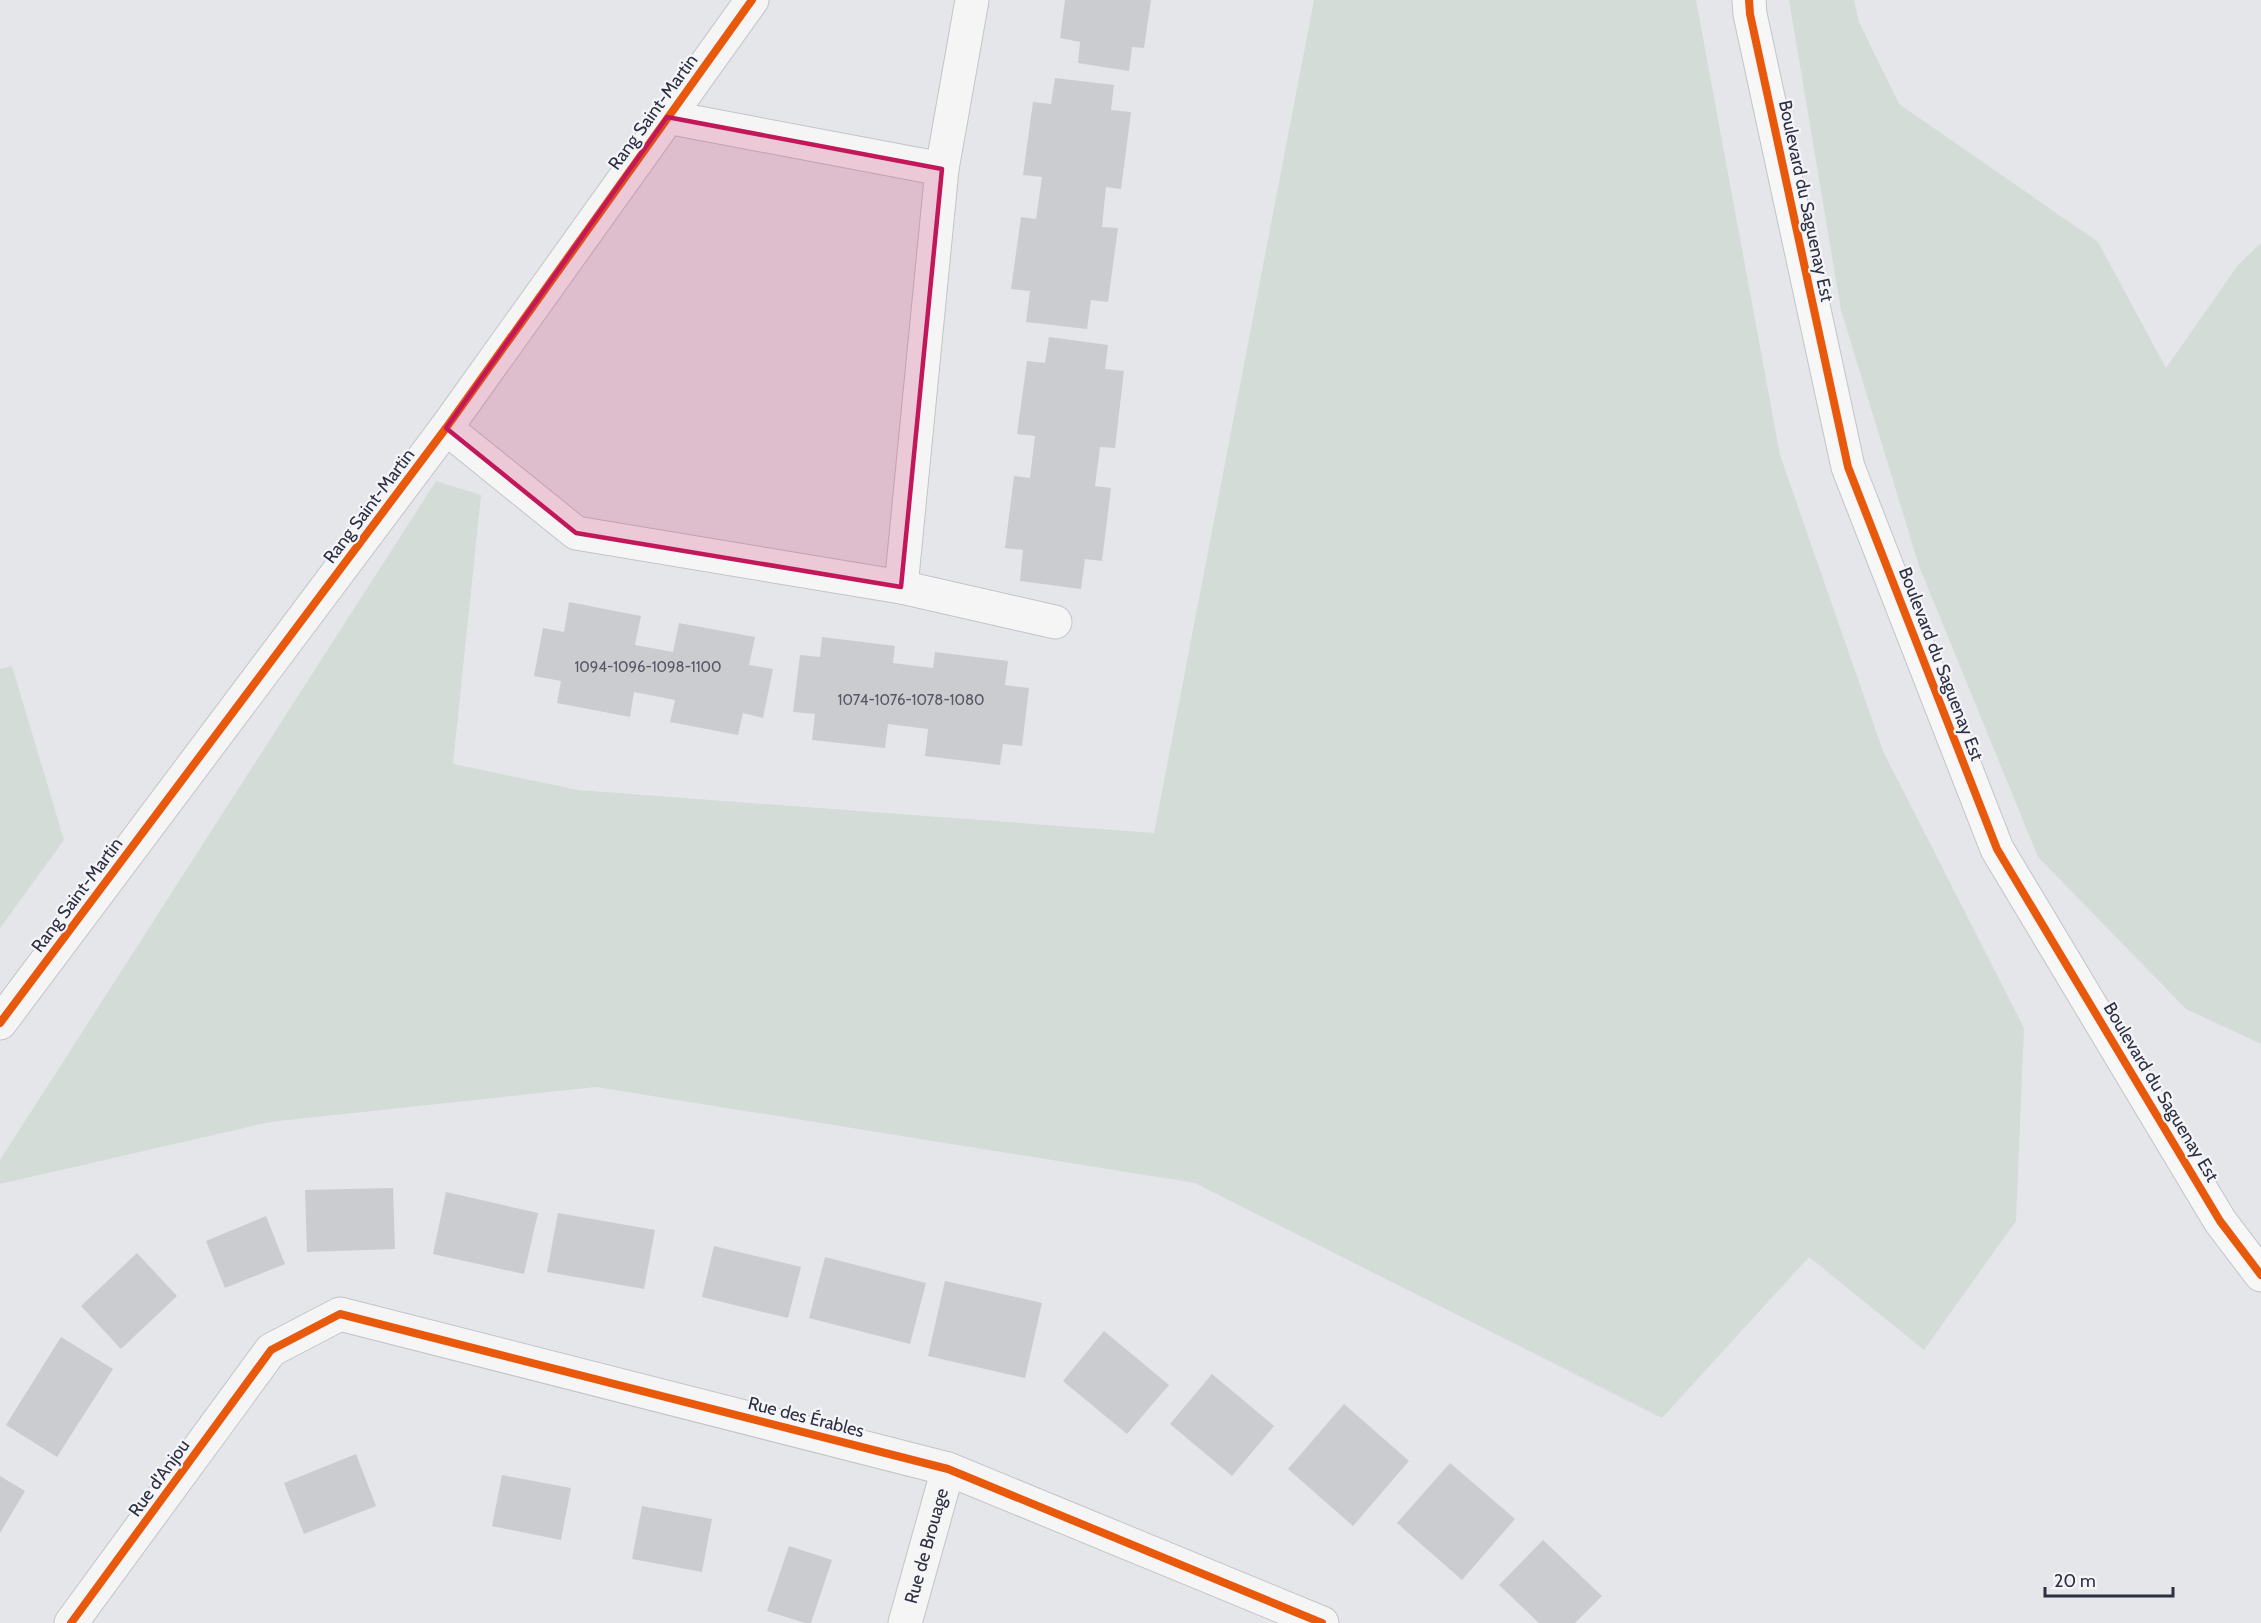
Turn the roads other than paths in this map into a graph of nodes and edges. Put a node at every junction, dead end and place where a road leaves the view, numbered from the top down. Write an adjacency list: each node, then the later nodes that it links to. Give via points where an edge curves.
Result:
1 (752, 0): 4 (street, Rang Saint-Martin)
2 (972, 0): 5 (street)
3 (1749, 0): 10 (main road, Boulevard du Saguenay Est, via 1848,467 1997,849 2220,1221)
4 (667, 117): 5 (street); 6 (street, Rang Saint-Martin)
5 (942, 169): 7 (street)
6 (446, 428): 7 (street, via 576,533); 9 (street, Rang Saint-Martin)
7 (901, 587): 8 (street)
8 (1054, 622)
9 (0, 1023)
10 (2261, 1275)
11 (271, 1350): 12 (street, Rue des Érables, via 340,1314); 13 (street, Rue d'Anjou)
12 (948, 1469): 14 (street, Rue de Brouage); 15 (street, Rue des Érables)
13 (71, 1623)
14 (905, 1623)
15 (1322, 1623)

